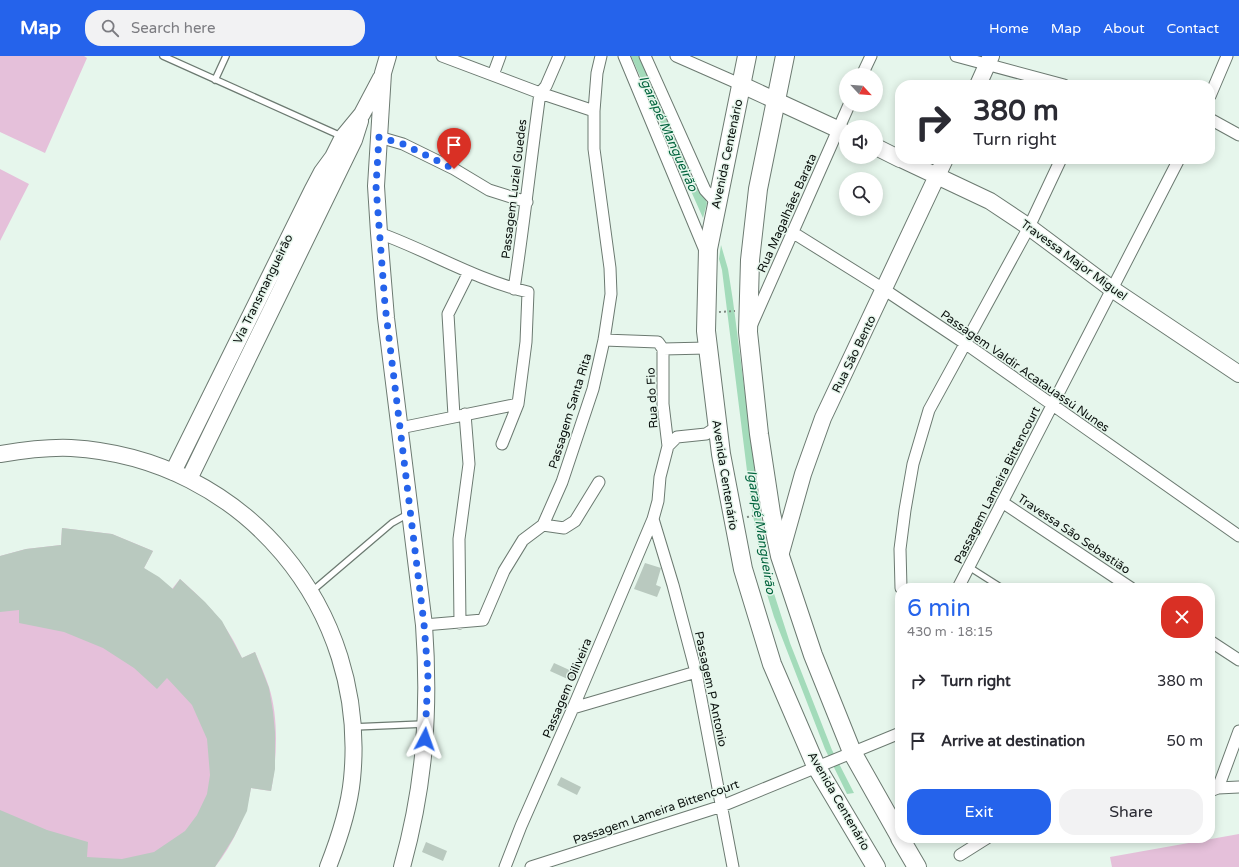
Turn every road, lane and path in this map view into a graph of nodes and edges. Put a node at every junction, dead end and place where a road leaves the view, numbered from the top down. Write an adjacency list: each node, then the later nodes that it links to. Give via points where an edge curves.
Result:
1 (163, 56): 20 (lane)
2 (226, 56): 20 (lane)
3 (388, 56): 18 (street)
4 (500, 56): 19 (street)
5 (559, 56): 25 (street, via 546,86)
6 (601, 56): 27 (street, Passagem Santa Rita)
7 (624, 56): 47 (street)
8 (645, 56): 43 (street, via 705,190)
9 (676, 56): 24 (street)
10 (747, 56): 24 (main road, Avenida Centenário)
11 (785, 56): 26 (main road)
12 (871, 56): 17 (street)
13 (956, 56): 16 (street)
14 (1227, 56): 23 (street)
15 (446, 57): 19 (street)
16 (989, 60): 21 (street); 22 (street)
17 (865, 68)
18 (383, 74): 28 (street, Via Transmangueirão); 33 (street)
19 (493, 75): 25 (street)
20 (215, 80): 32 (lane)
21 (980, 80)
22 (1049, 80)
23 (1215, 84)
24 (742, 85): 26 (street); 43 (main road, Avenida Centenário)
25 (540, 93): 27 (street); 42 (street, Passagem Luziel Guedes)
26 (776, 101): 30 (street); 54 (main road, via 758,189 750,252)
27 (594, 111): 55 (street, Passagem Santa Rita, via 594,149 610,268 611,294)
28 (363, 112): 32 (street, Via Transmangueirão); 69 (street, Via Transmangueirão, via 354,140)
29 (1215, 122): 31 (street)
30 (839, 131)
31 (1239, 135)
32 (343, 137): 68 (street, Via Transmangueirão, via 312,191)
33 (379, 137): 42 (street, via 403,144 489,190); 46 (street, via 376,186)
34 (839, 138): 45 (street, Rua Magalhães Barata)
35 (883, 150): 36 (street, Travessa Major Miguel)
36 (895, 156)
37 (911, 164): 41 (street, Travessa Major Miguel)
38 (943, 164): 41 (street, Rua São Bento)
39 (1059, 164): 44 (street)
40 (1176, 164): 50 (street, Passagem Lameira Bittencourt)
41 (938, 176): 44 (street, Travessa Major Miguel, via 990,202); 51 (street, Rua São Bento)
42 (527, 202): 49 (street, Passagem Luziel Guedes)
43 (716, 202): 47 (main road, Avenida Centenário)
44 (1029, 227): 50 (street, Travessa Major Miguel); 56 (street)
45 (792, 232): 51 (street, Passagem Valdir Acatauassú Nunes); 54 (street, Rua Magalhães Barata)
46 (379, 233): 48 (street); 64 (street, via 386,318)
47 (708, 257): 57 (main road, Avenida Centenário)
48 (469, 272): 49 (street); 62 (street, via 448,314)
49 (514, 289): 60 (street, via 528,292 526,342)
50 (1112, 289): 59 (street, Travessa Major Miguel); 61 (street, Passagem Lameira Bittencourt)
51 (885, 290): 56 (street, Passagem Valdir Acatauassú Nunes); 78 (street, Rua São Bento, via 823,418 803,474)
52 (739, 310): 53 (path)
53 (719, 312)
54 (748, 332): 78 (main road, via 771,513)
55 (604, 340): 58 (street, via 658,342); 76 (street, Passagem Santa Rita, via 593,389 562,482)
56 (966, 344): 61 (street, Passagem Valdir Acatauassú Nunes); 80 (street, via 928,410 913,464 900,549)
57 (707, 348): 58 (street); 63 (main road, Avenida Centenário)
58 (663, 349): 66 (street, Rua do Fio, via 663,404)
59 (1239, 374)
60 (518, 404): 62 (street); 65 (street)
61 (1052, 406): 71 (street, Passagem Lameira Bittencourt); 77 (street, Passagem Valdir Acatauassú Nunes)
62 (459, 415): 64 (street); 85 (street, via 468,464 460,539)
63 (717, 427): 66 (street, via 706,434 677,437); 96 (main road, Avenida Centenário, via 732,519 746,582 772,664)
64 (400, 428): 72 (street)
65 (502, 444)
66 (668, 446): 75 (street, Passagem Oiliveira)
67 (0, 454): 68 (street, via 31,449 103,452 135,458)
68 (173, 472): 69 (street)
69 (189, 479): 84 (street, via 249,518 293,565)
70 (599, 482): 76 (street, via 575,521 564,528)
71 (1002, 502): 79 (street, Passagem Lameira Bittencourt); 83 (street, Travessa São Sebastião)
72 (410, 513): 84 (lane, via 392,523); 86 (street)
73 (764, 514): 74 (path)
74 (741, 518)
75 (653, 519): 89 (street, Passagem P Antonio); 90 (street, Passagem Oiliveira)
76 (543, 525): 85 (street, Passagem Santa Rita, via 523,540 504,571 483,620)
77 (1239, 536)
78 (780, 556): 95 (main road)
79 (969, 567): 81 (street, Passagem Lameira Bittencourt); 82 (lane)
80 (900, 583)
81 (961, 583)
82 (994, 583)
83 (1124, 583)
84 (311, 592): 92 (street, via 338,651 347,683)
85 (460, 623): 86 (street, Passagem Santa Rita)
86 (424, 624): 91 (street, via 428,674)
87 (1215, 644): 88 (street)
88 (1239, 660)
89 (696, 672): 90 (street); 100 (street, Passagem P Antonio)
90 (573, 708): 107 (street, Passagem Oiliveira)
91 (426, 724): 92 (lane); 106 (street, via 423,771)
92 (353, 727): 105 (street, via 352,780 346,812)
93 (1239, 732): 98 (street)
94 (895, 735): 95 (street, Passagem Lameira Bittencourt)
95 (849, 753): 96 (street, Passagem Lameira Bittencourt); 101 (main road)
96 (819, 765): 100 (street, Passagem Lameira Bittencourt); 110 (main road, Avenida Centenário)
97 (1239, 787): 99 (street)
98 (1215, 788)
99 (1215, 790)
100 (722, 806): 108 (street, Passagem Lameira Bittencourt); 109 (street, Passagem P Antonio)
101 (895, 830)
102 (903, 843): 111 (main road)
103 (979, 843): 104 (street)
104 (960, 855)
105 (328, 867)
106 (402, 867)
107 (505, 867)
108 (531, 867)
109 (733, 867)
110 (876, 867)
111 (917, 867)

